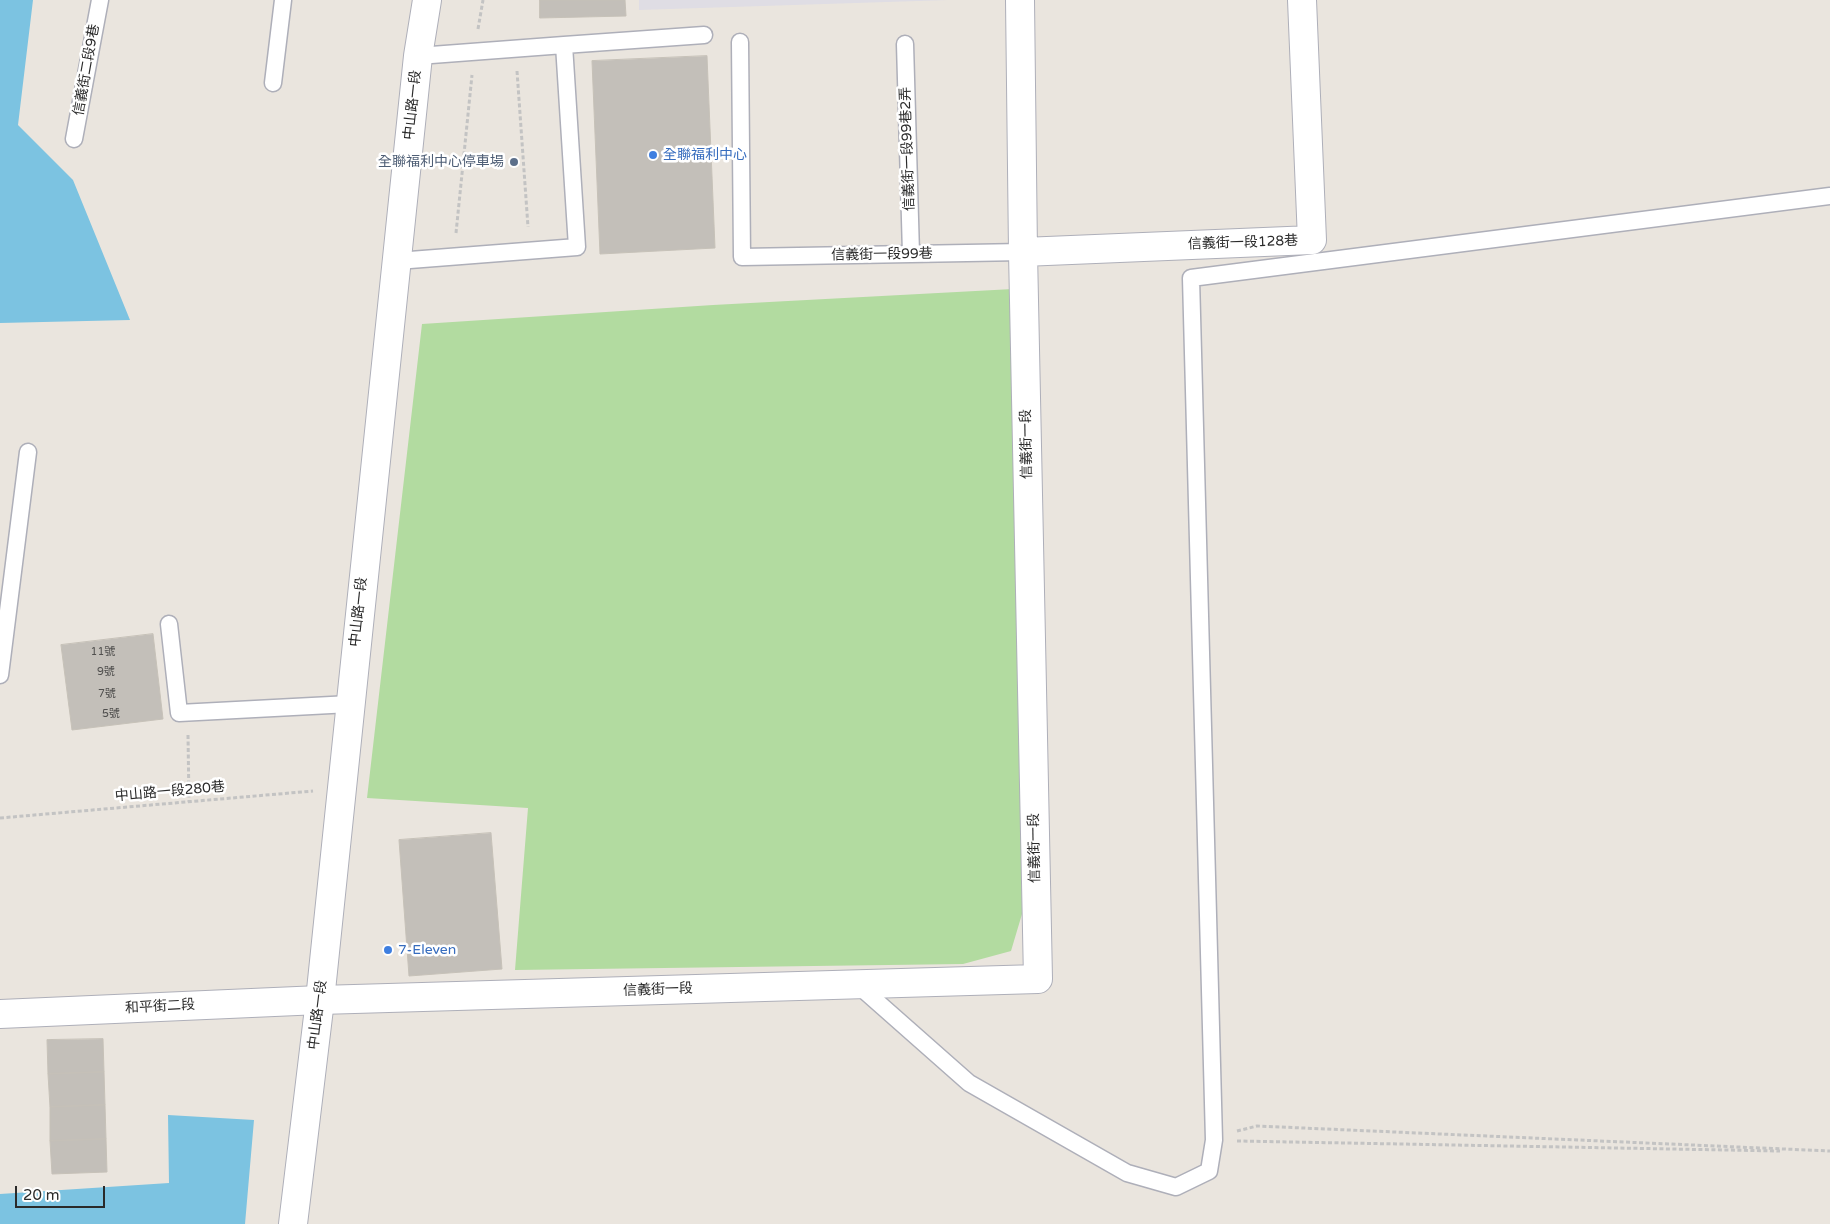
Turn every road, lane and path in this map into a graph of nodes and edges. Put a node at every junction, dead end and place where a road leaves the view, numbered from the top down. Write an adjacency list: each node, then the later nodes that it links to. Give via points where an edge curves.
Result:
1 (100, 0): 15 (lane, 信義街二段9巷)
2 (283, 0): 14 (lane)
3 (427, 0): 13 (street, 中山路一段)
4 (483, 0): 12 (path)
5 (1020, 0): 18 (street, 信義街一段)
6 (1302, 0): 18 (street, 信義街一段128巷, via 1312,240)
7 (704, 35): 10 (lane)
8 (740, 42): 19 (lane, 信義街一段99巷, via 742,257)
9 (905, 44): 19 (lane, 信義街一段99巷2弄)
10 (564, 45): 11 (lane); 17 (lane, via 577,247)
11 (515, 48): 12 (lane); 17 (path)
12 (475, 52): 13 (lane); 20 (path)
13 (418, 56): 21 (street, 中山路一段)
14 (273, 83)
15 (74, 139)
16 (1830, 196): 33 (lane, via 1191,278)
17 (530, 250): 20 (lane)
18 (1023, 252): 19 (lane, 信義街一段99巷); 30 (street, 信義街一段, via 1038,979)
19 (911, 254)
20 (453, 257): 21 (lane)
21 (396, 261): 25 (street, 中山路一段)
22 (28, 452): 24 (lane)
23 (168, 624): 26 (lane, via 179,713)
24 (0, 675)
25 (350, 704): 26 (lane); 27 (street, 中山路一段)
26 (188, 712): 28 (path)
27 (341, 788): 28 (path, 中山路一段280巷); 31 (street, 中山路一段)
28 (189, 802): 29 (path, 中山路一段280巷)
29 (0, 818)
30 (858, 984): 31 (street, 信義街一段); 33 (lane, via 969,1083 1127,1173 1176,1187 1209,1171)
31 (320, 1000): 32 (street, 和平街二段); 35 (street, 中山路一段)
32 (0, 1014)
33 (1214, 1140): 34 (path); 34 (path, via 1257,1126)
34 (1830, 1152)
35 (293, 1224)

